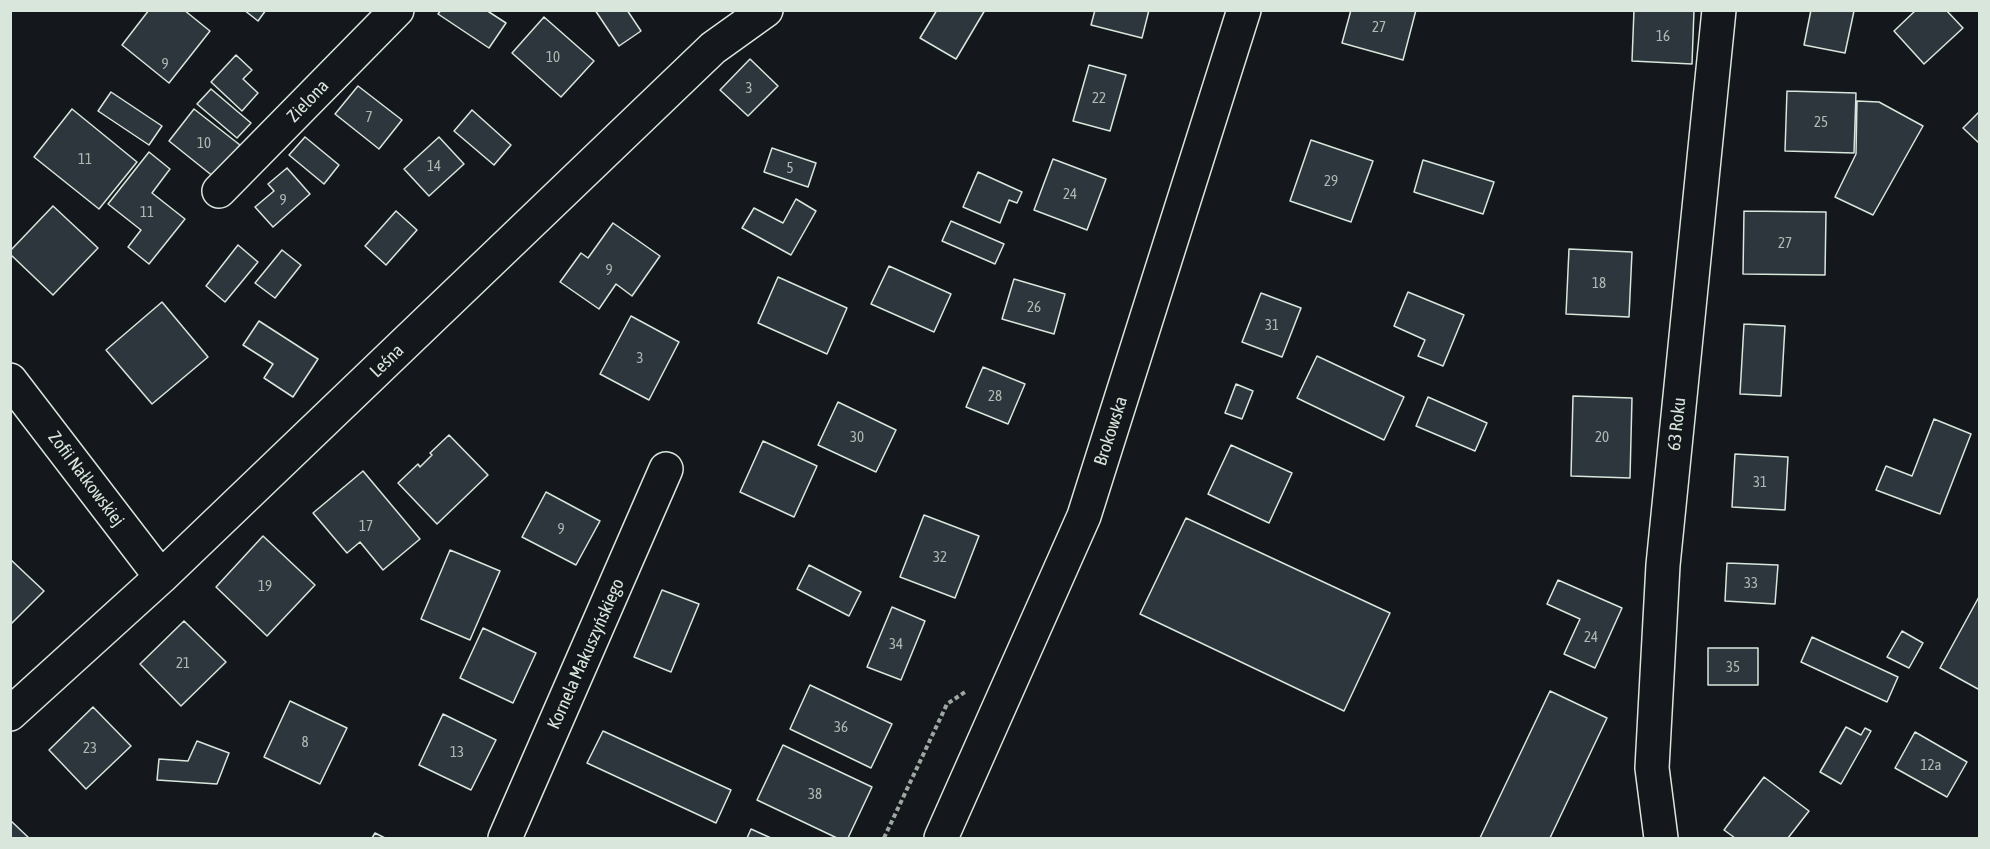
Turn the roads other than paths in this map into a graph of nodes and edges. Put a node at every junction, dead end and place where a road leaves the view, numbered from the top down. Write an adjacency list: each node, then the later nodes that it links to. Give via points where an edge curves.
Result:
1 (396, 10): 5 (street, Zielona)
2 (766, 10): 8 (street, Leśna, via 713,48)
3 (1244, 10): 11 (street, Brokowska, via 1084,516)
4 (1719, 10): 12 (street, 63 Roku, via 1663,565 1652,768)
5 (219, 191)
6 (10, 381): 8 (street, Zofii Nałkowskiej)
7 (666, 468): 10 (street, Kornela Makuszyńskiego)
8 (160, 577): 9 (street, Leśna)
9 (10, 714)
10 (505, 838)
11 (941, 838)
12 (1661, 838)

